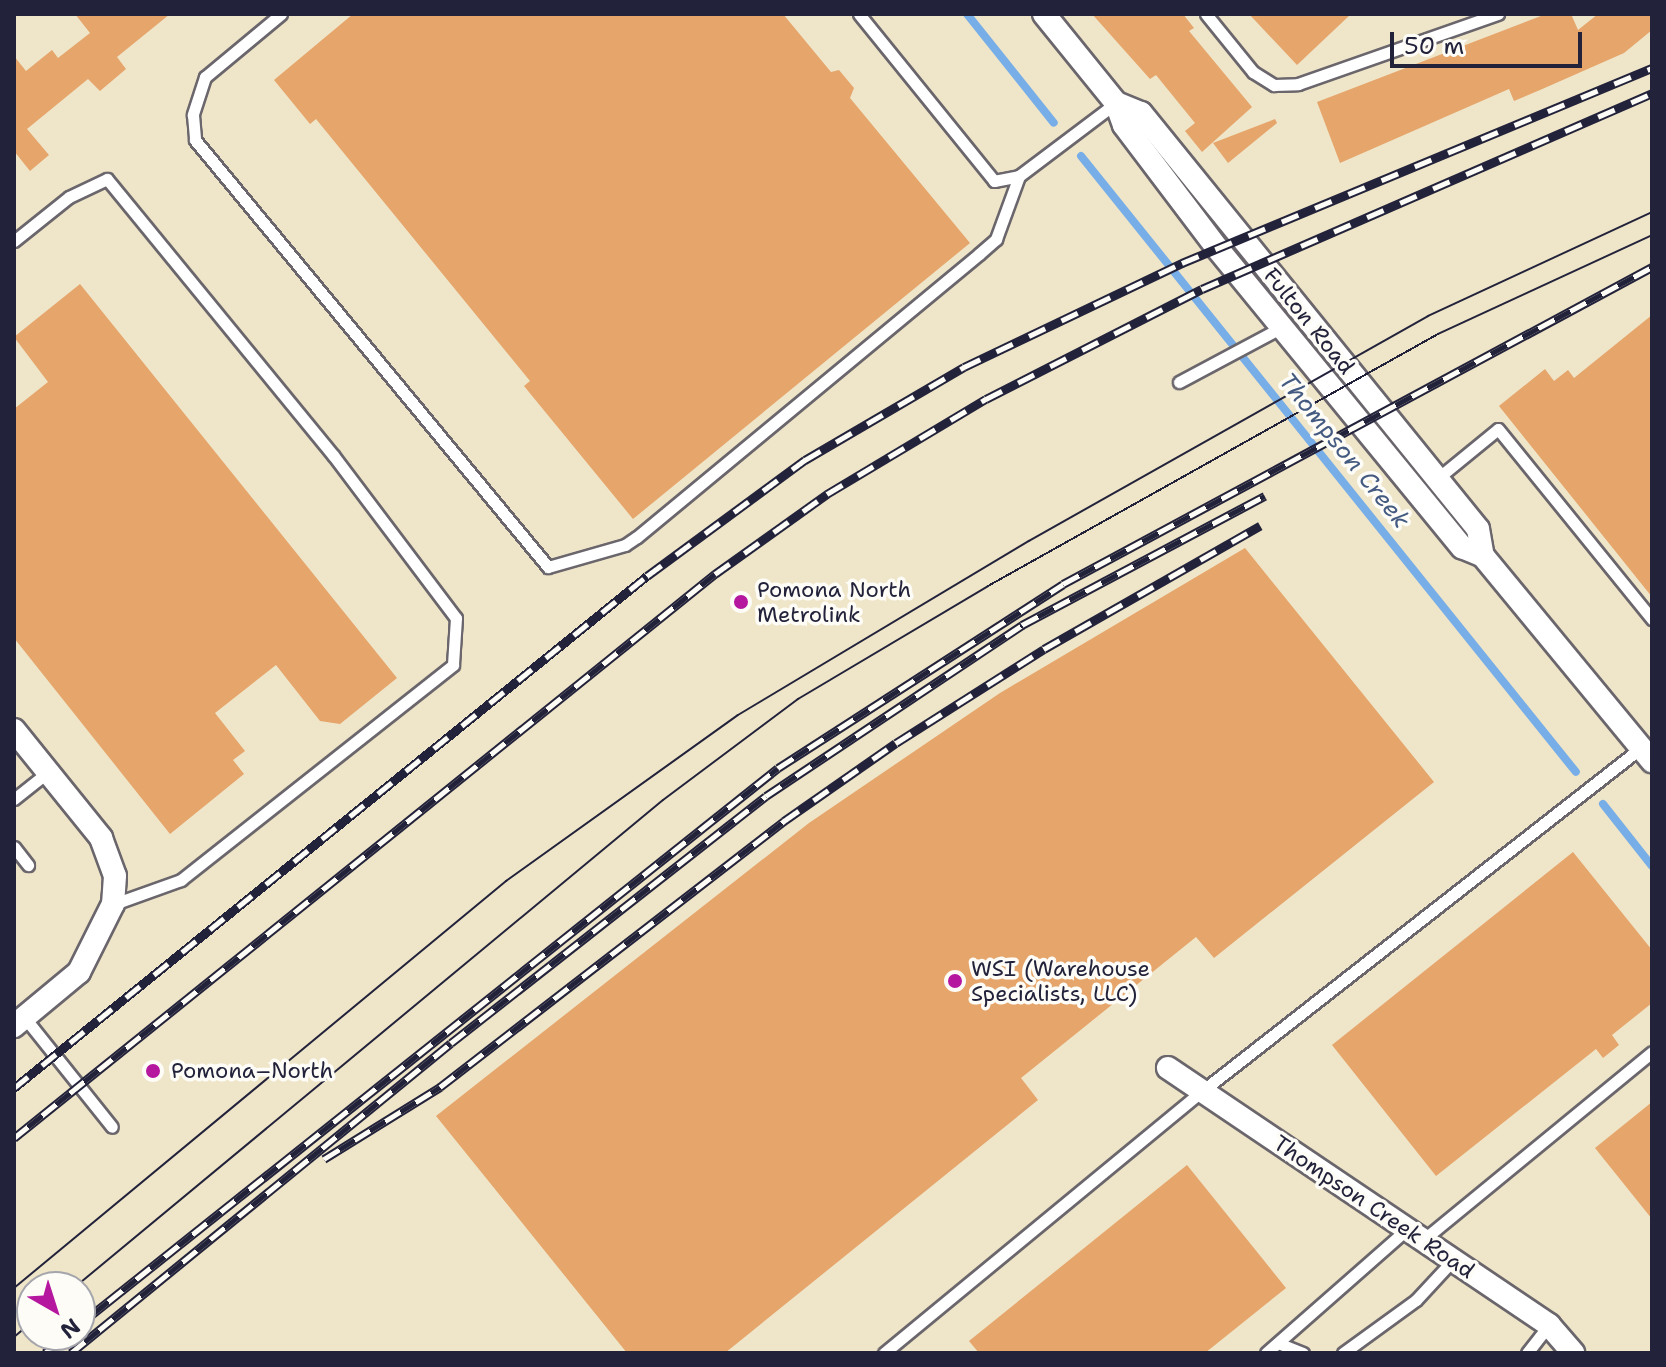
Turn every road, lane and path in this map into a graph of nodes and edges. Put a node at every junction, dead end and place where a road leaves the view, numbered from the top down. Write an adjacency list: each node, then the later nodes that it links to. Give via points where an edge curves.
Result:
1 (281, 14): 7 (lane, via 205,77 193,115 195,140 548,567 637,537 988,247 996,239)
2 (859, 14): 7 (lane, via 994,181)
3 (1044, 14): 6 (street, Fulton Road)
4 (1206, 14): 5 (lane, via 1253,72 1274,85 1298,84)
5 (1498, 14)
6 (1116, 103): 7 (lane); 9 (street, Fulton Road, via 1124,125); 11 (street, Fulton Road, via 1141,113)
7 (1019, 176)
8 (14, 241): 20 (lane, via 69,197 107,179 333,455 456,618 453,665 181,880)
9 (1274, 331): 10 (lane); 12 (street, Fulton Road, via 1462,547)
10 (1179, 382)
11 (1438, 478): 12 (street, Fulton Road, via 1478,529); 13 (lane, via 1498,429)
12 (1483, 556): 15 (street, Fulton Road)
13 (1652, 619)
14 (14, 730): 16 (street)
15 (1649, 749): 24 (lane)
16 (48, 772): 17 (lane); 20 (street, via 101,838 115,876)
17 (14, 799)
18 (14, 847): 19 (lane)
19 (28, 865)
20 (113, 904): 21 (street, via 79,972)
21 (19, 1022): 25 (lane)
22 (1652, 1052): 26 (lane)
23 (1168, 1068): 24 (street, Thompson Creek Road)
24 (1202, 1091): 26 (street, Thompson Creek Road); 30 (lane)
25 (112, 1127)
26 (1415, 1234): 27 (street, Thompson Creek Road); 29 (lane)
27 (1453, 1260): 28 (street, Thompson Creek Road); 33 (lane, via 1416,1300)
28 (1549, 1325): 34 (lane); 35 (street, Thompson Creek Road)
29 (1278, 1343): 31 (lane); 32 (lane)
30 (884, 1353)
31 (1266, 1353)
32 (1303, 1353)
33 (1343, 1353)
34 (1527, 1353)
35 (1573, 1353)

